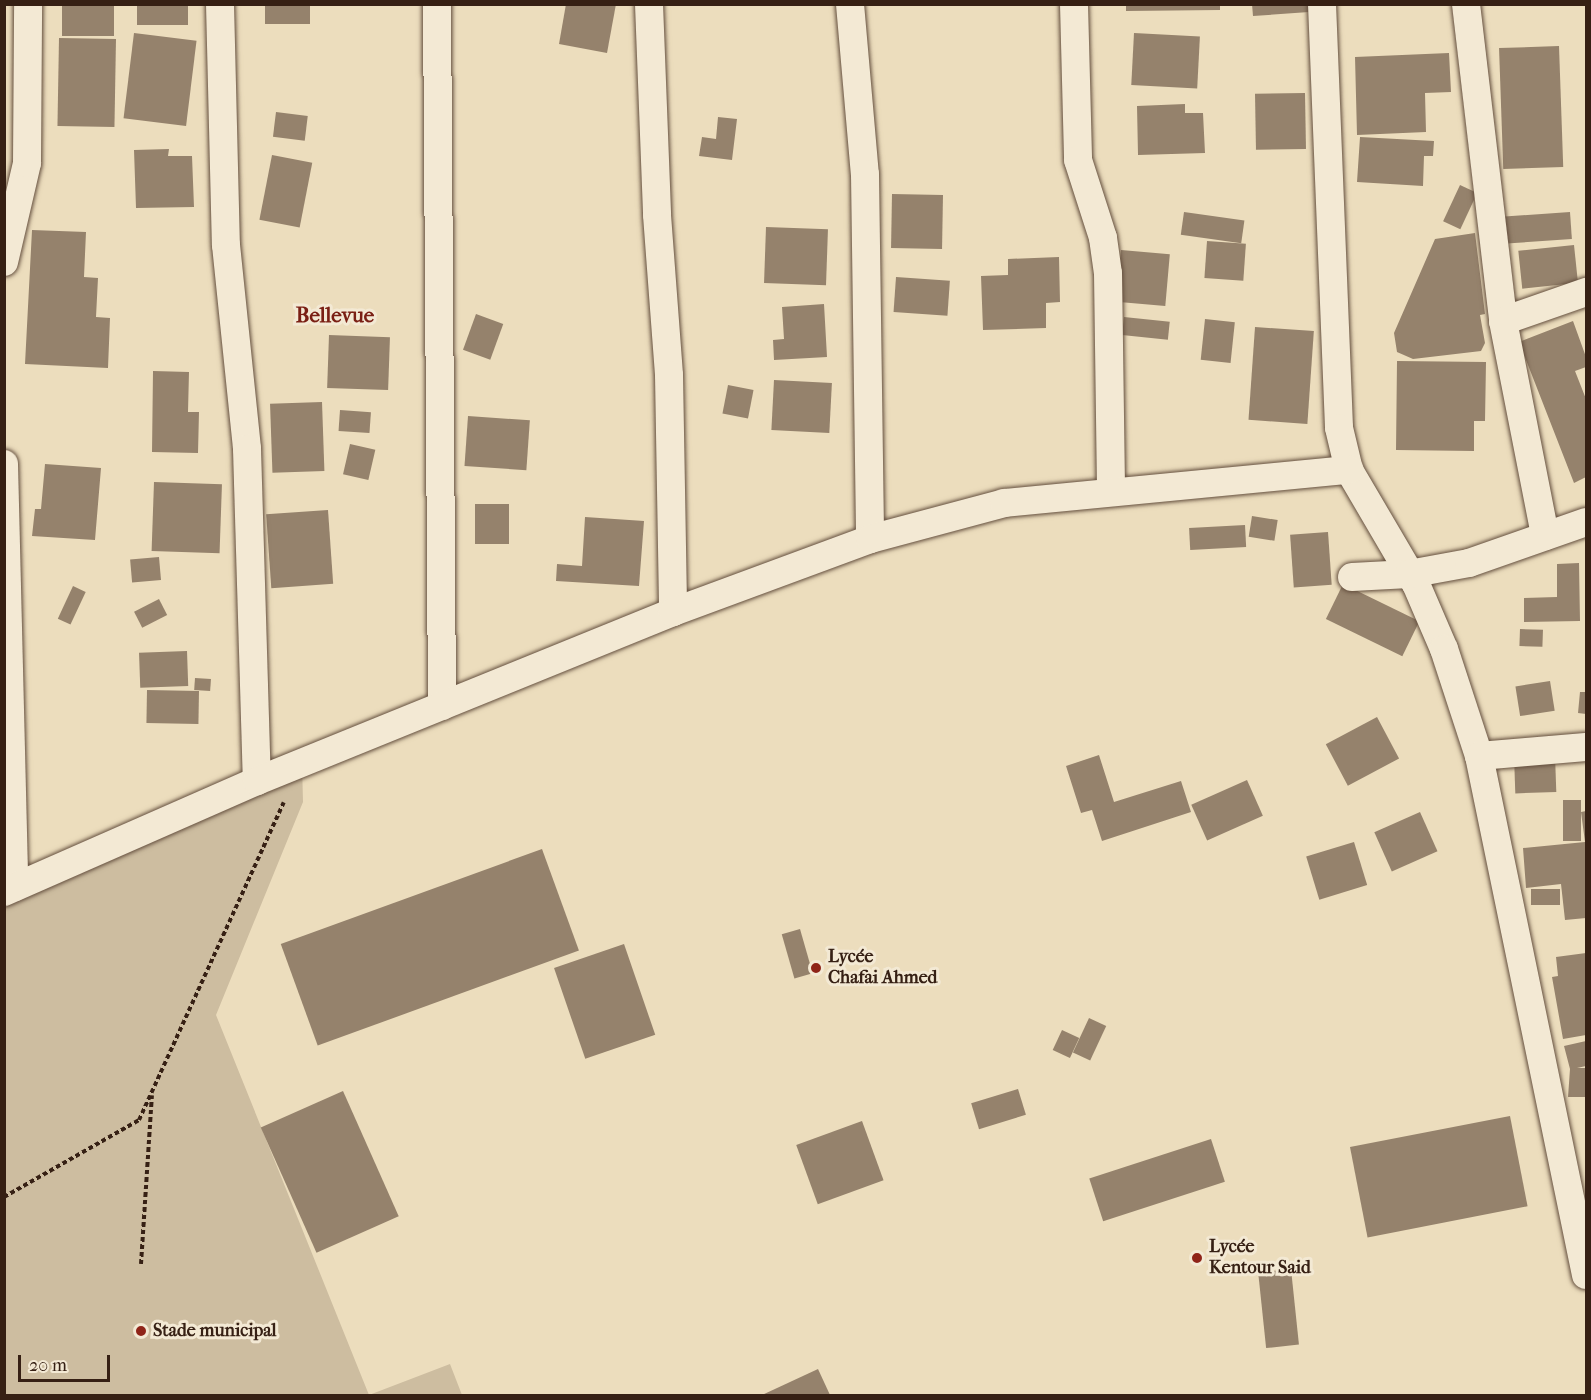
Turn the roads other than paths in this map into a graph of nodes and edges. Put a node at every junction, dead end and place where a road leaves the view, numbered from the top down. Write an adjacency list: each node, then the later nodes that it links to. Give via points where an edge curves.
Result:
1 (28, 4): 9 (street, via 27,163)
2 (220, 4): 24 (street, via 226,245 247,449)
3 (436, 4): 21 (street)
4 (649, 4): 20 (street, via 657,215 669,375)
5 (850, 4): 17 (street, via 865,174)
6 (1074, 4): 14 (street, via 1078,160 1103,238 1108,273)
7 (1322, 4): 13 (street, via 1334,376 1339,428)
8 (1466, 4): 11 (street)
9 (4, 262)
10 (1587, 292): 11 (street)
11 (1503, 321): 16 (street)
12 (4, 464): 25 (street)
13 (1349, 470): 14 (street); 18 (street)
14 (1111, 490): 17 (street, via 1004,503)
15 (1587, 522): 16 (street)
16 (1545, 536): 18 (street, via 1469,563)
17 (870, 539): 20 (street)
18 (1409, 574): 19 (street); 23 (street, via 1444,649)
19 (1352, 577)
20 (673, 612): 21 (street)
21 (442, 706): 24 (street)
22 (1587, 747): 23 (street)
23 (1479, 756): 26 (street)
24 (257, 781): 25 (street)
25 (9, 889)
26 (1587, 1275)

